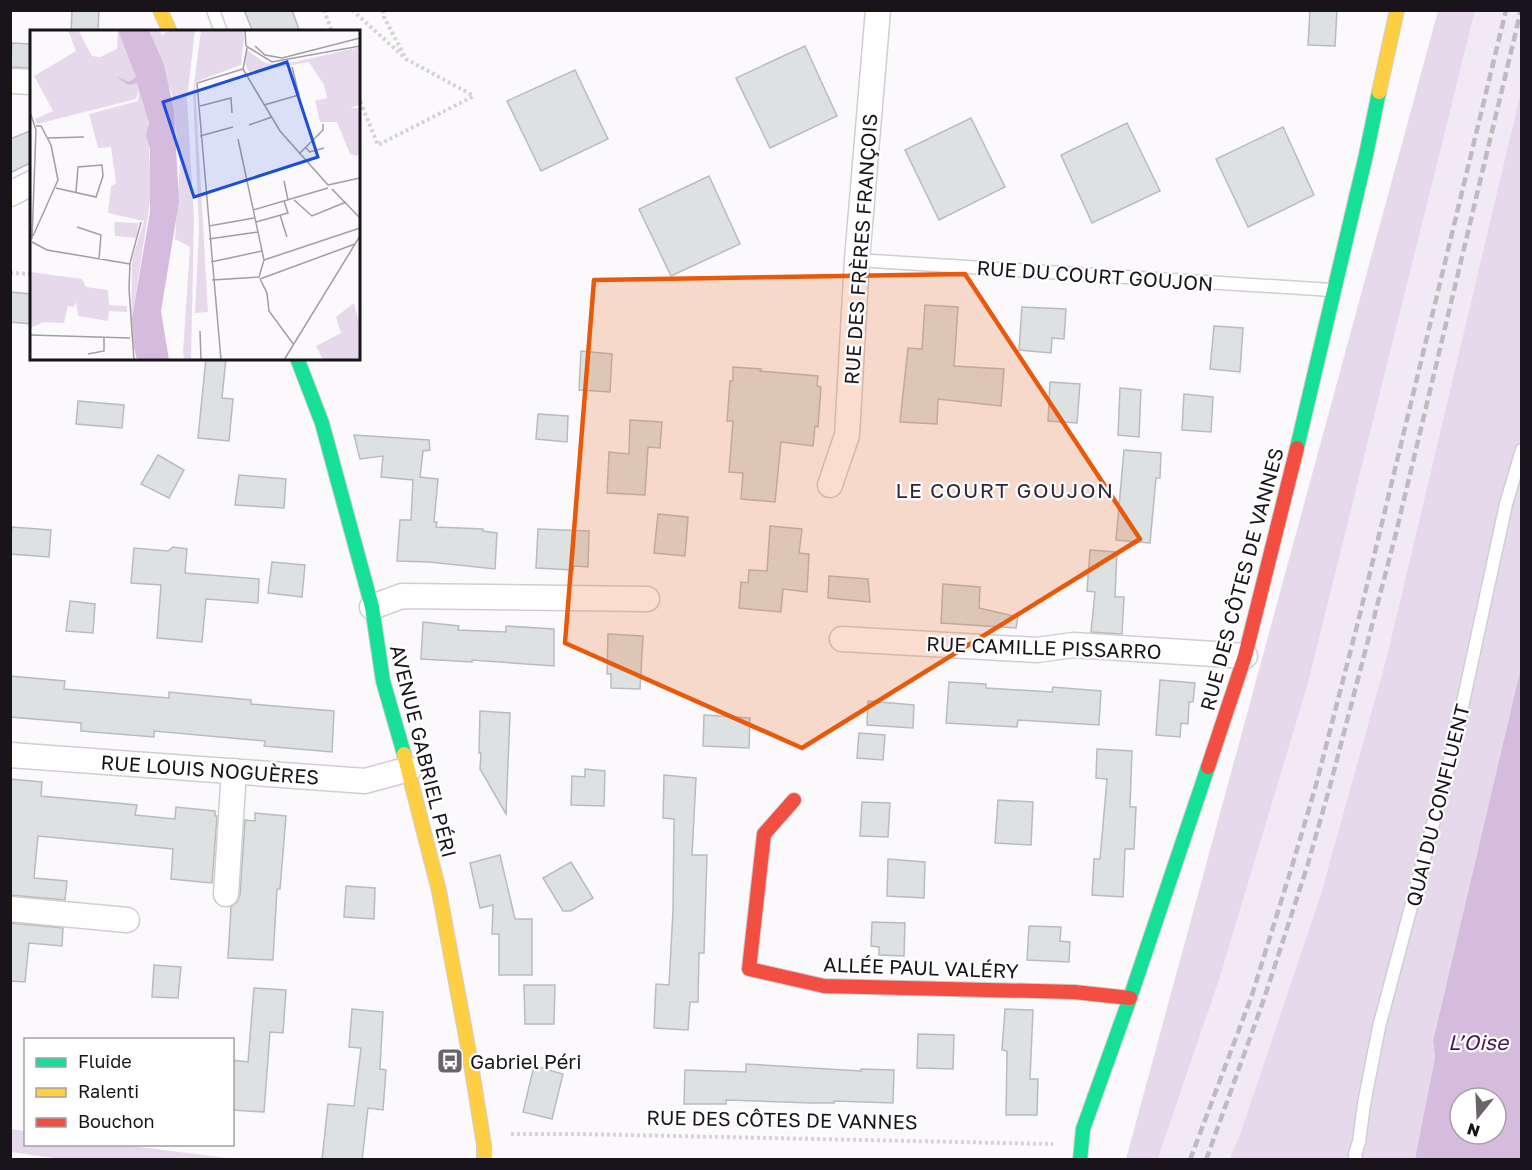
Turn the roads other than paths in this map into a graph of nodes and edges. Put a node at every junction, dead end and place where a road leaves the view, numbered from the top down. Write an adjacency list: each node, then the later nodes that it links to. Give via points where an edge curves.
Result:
1 (160, 10): 5 (street)
2 (213, 10): 6 (lane)
3 (878, 10): 11 (street, RUE DES FRÈRES FRANÇOIS)
4 (1397, 10): 12 (street, RUE DES CÔTES DE VANNES)
5 (169, 30)
6 (220, 30)
7 (10, 81): 8 (street)
8 (30, 82)
9 (30, 184): 10 (street)
10 (10, 194)
11 (857, 260): 12 (lane, RUE DU COURT GOUJON); 15 (street, RUE DES FRÈRES FRANÇOIS, via 847,435)
12 (1333, 290): 19 (street, RUE DES CÔTES DE VANNES)
13 (298, 360): 17 (street, AVENUE GABRIEL PÉRI, via 322,423)
14 (1521, 450): 30 (lane, QUAI DU CONFLUENT, via 1452,753 1379,1027)
15 (830, 485)
16 (647, 599): 17 (street, via 402,596)
17 (372, 606): 21 (street, AVENUE GABRIEL PÉRI, via 383,681)
18 (842, 639): 19 (street, RUE CAMILLE PISSARRO, via 1037,650 1073,645)
19 (1245, 656): 27 (street, RUE DES CÔTES DE VANNES)
20 (10, 755): 22 (street, RUE LOUIS NOGUÈRES)
21 (409, 769): 22 (street, RUE LOUIS NOGUÈRES, via 365,780); 28 (street, AVENUE GABRIEL PÉRI, via 439,891 470,1058)
22 (234, 771): 24 (street)
23 (794, 800): 27 (street, ALLÉE PAUL VALÉRY, via 764,834 749,969 824,986 1074,992)
24 (226, 894)
25 (10, 909): 26 (street)
26 (127, 920)
27 (1130, 998): 29 (street, RUE DES CÔTES DE VANNES, via 1083,1129)
28 (484, 1160)
29 (1080, 1160)
30 (1356, 1160)

